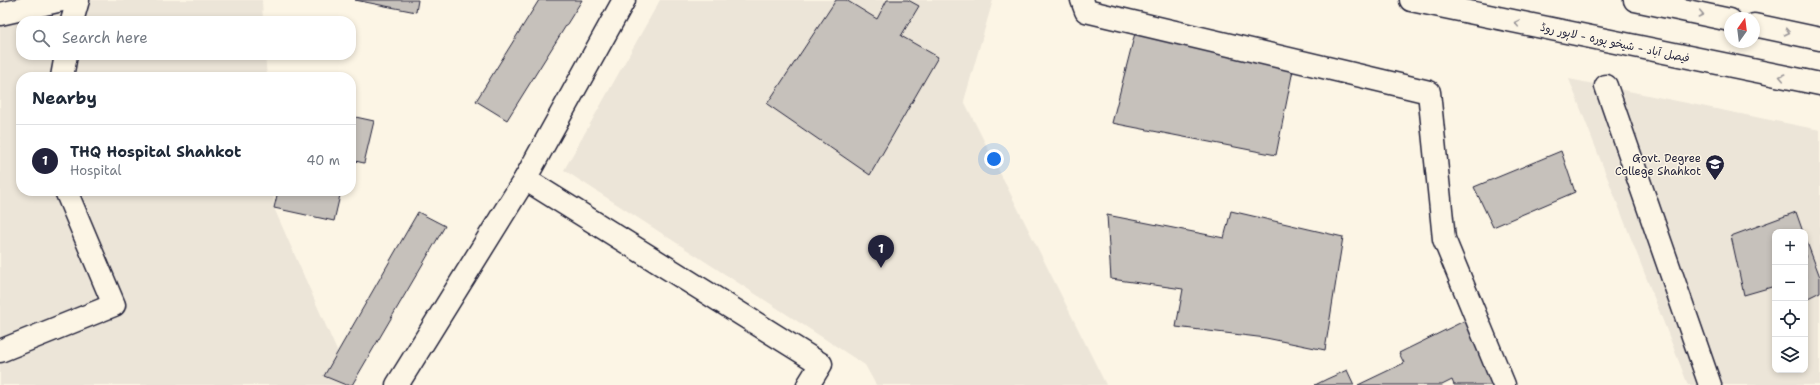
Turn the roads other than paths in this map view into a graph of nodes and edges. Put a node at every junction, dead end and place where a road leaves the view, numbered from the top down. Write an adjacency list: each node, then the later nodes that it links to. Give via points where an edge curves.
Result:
1 (62, 0): 7 (main road)
2 (78, 0): 8 (main road)
3 (624, 0): 16 (main road)
4 (1082, 0): 21 (main road, via 1086,11 1429,92 1444,239)
5 (1411, 0): 14 (main road, فیصل آباد - شیخو پورہ - لاہور روڈ, one-way to 5)
6 (1635, 0): 9 (main road, one-way to 9)
7 (0, 14)
8 (73, 16)
9 (1724, 19)
10 (1760, 26): 11 (main road, one-way to 11)
11 (1820, 39)
12 (65, 60): 13 (main road)
13 (63, 72)
14 (1820, 84)
15 (1606, 86): 22 (main road)
16 (525, 179): 19 (main road); 20 (main road, via 821,364)
17 (68, 196): 18 (main road, via 114,305)
18 (0, 351)
19 (397, 385)
20 (808, 385)
21 (1504, 385)
22 (1710, 385)

